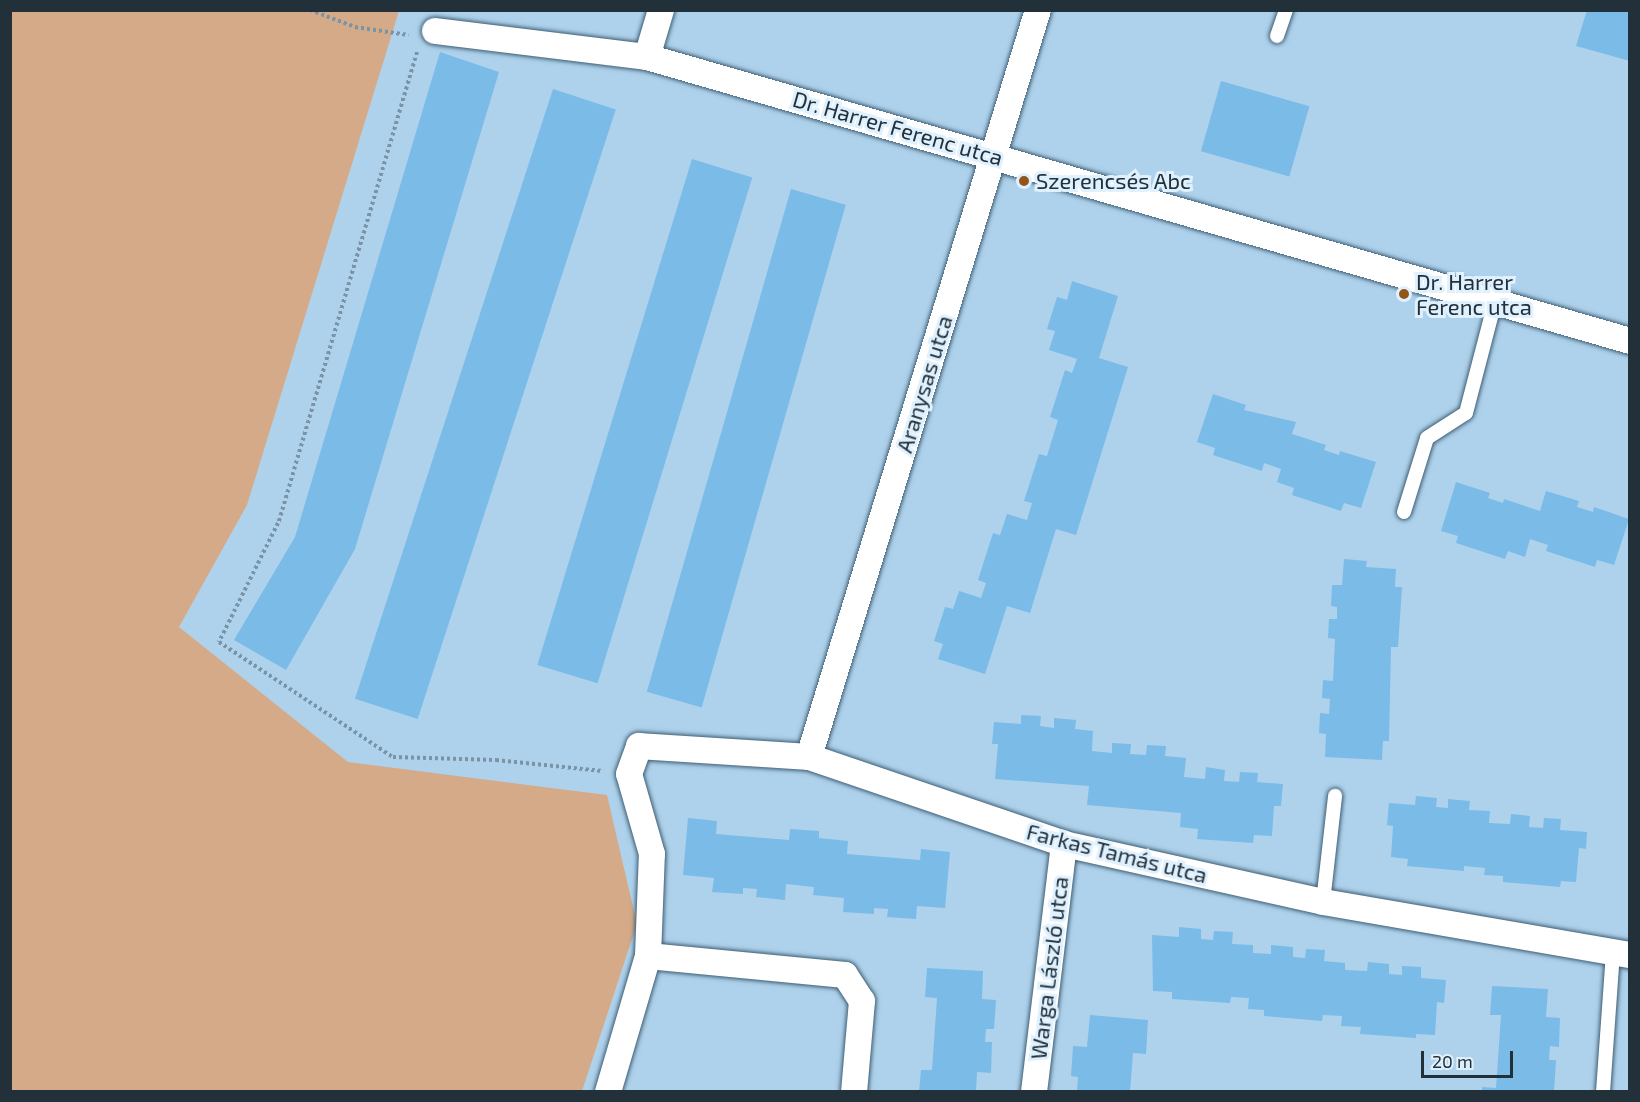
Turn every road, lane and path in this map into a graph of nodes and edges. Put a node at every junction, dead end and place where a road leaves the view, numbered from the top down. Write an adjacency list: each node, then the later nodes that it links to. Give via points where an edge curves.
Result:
1 (310, 10): 5 (path, via 355,27)
2 (661, 10): 7 (street)
3 (1038, 10): 8 (street, Aranysas utca)
4 (1286, 10): 6 (lane)
5 (428, 34): 7 (street, Dr. Harrer Ferenc utca); 13 (path, via 278,523 219,642 393,757 496,760)
6 (1277, 36)
7 (647, 57): 8 (street, Dr. Harrer Ferenc utca)
8 (994, 155): 9 (street, Dr. Harrer Ferenc utca); 12 (street, Aranysas utca)
9 (1495, 302): 10 (street, Dr. Harrer Ferenc utca); 11 (lane, via 1466,413 1427,438)
10 (1629, 341)
11 (1404, 512)
12 (808, 757): 13 (street, Farkas Tamás utca, via 639,747); 15 (street, Farkas Tamás utca)
13 (629, 774): 18 (street, via 652,855)
14 (1335, 796): 16 (lane)
15 (1064, 844): 16 (street, Farkas Tamás utca); 21 (street, Warga László utca)
16 (1323, 902): 17 (street, Farkas Tamás utca)
17 (1621, 954): 22 (lane)
18 (648, 956): 19 (street); 20 (street, via 845,975 862,1001)
19 (608, 1092)
20 (854, 1092)
21 (1034, 1092)
22 (1603, 1092)

